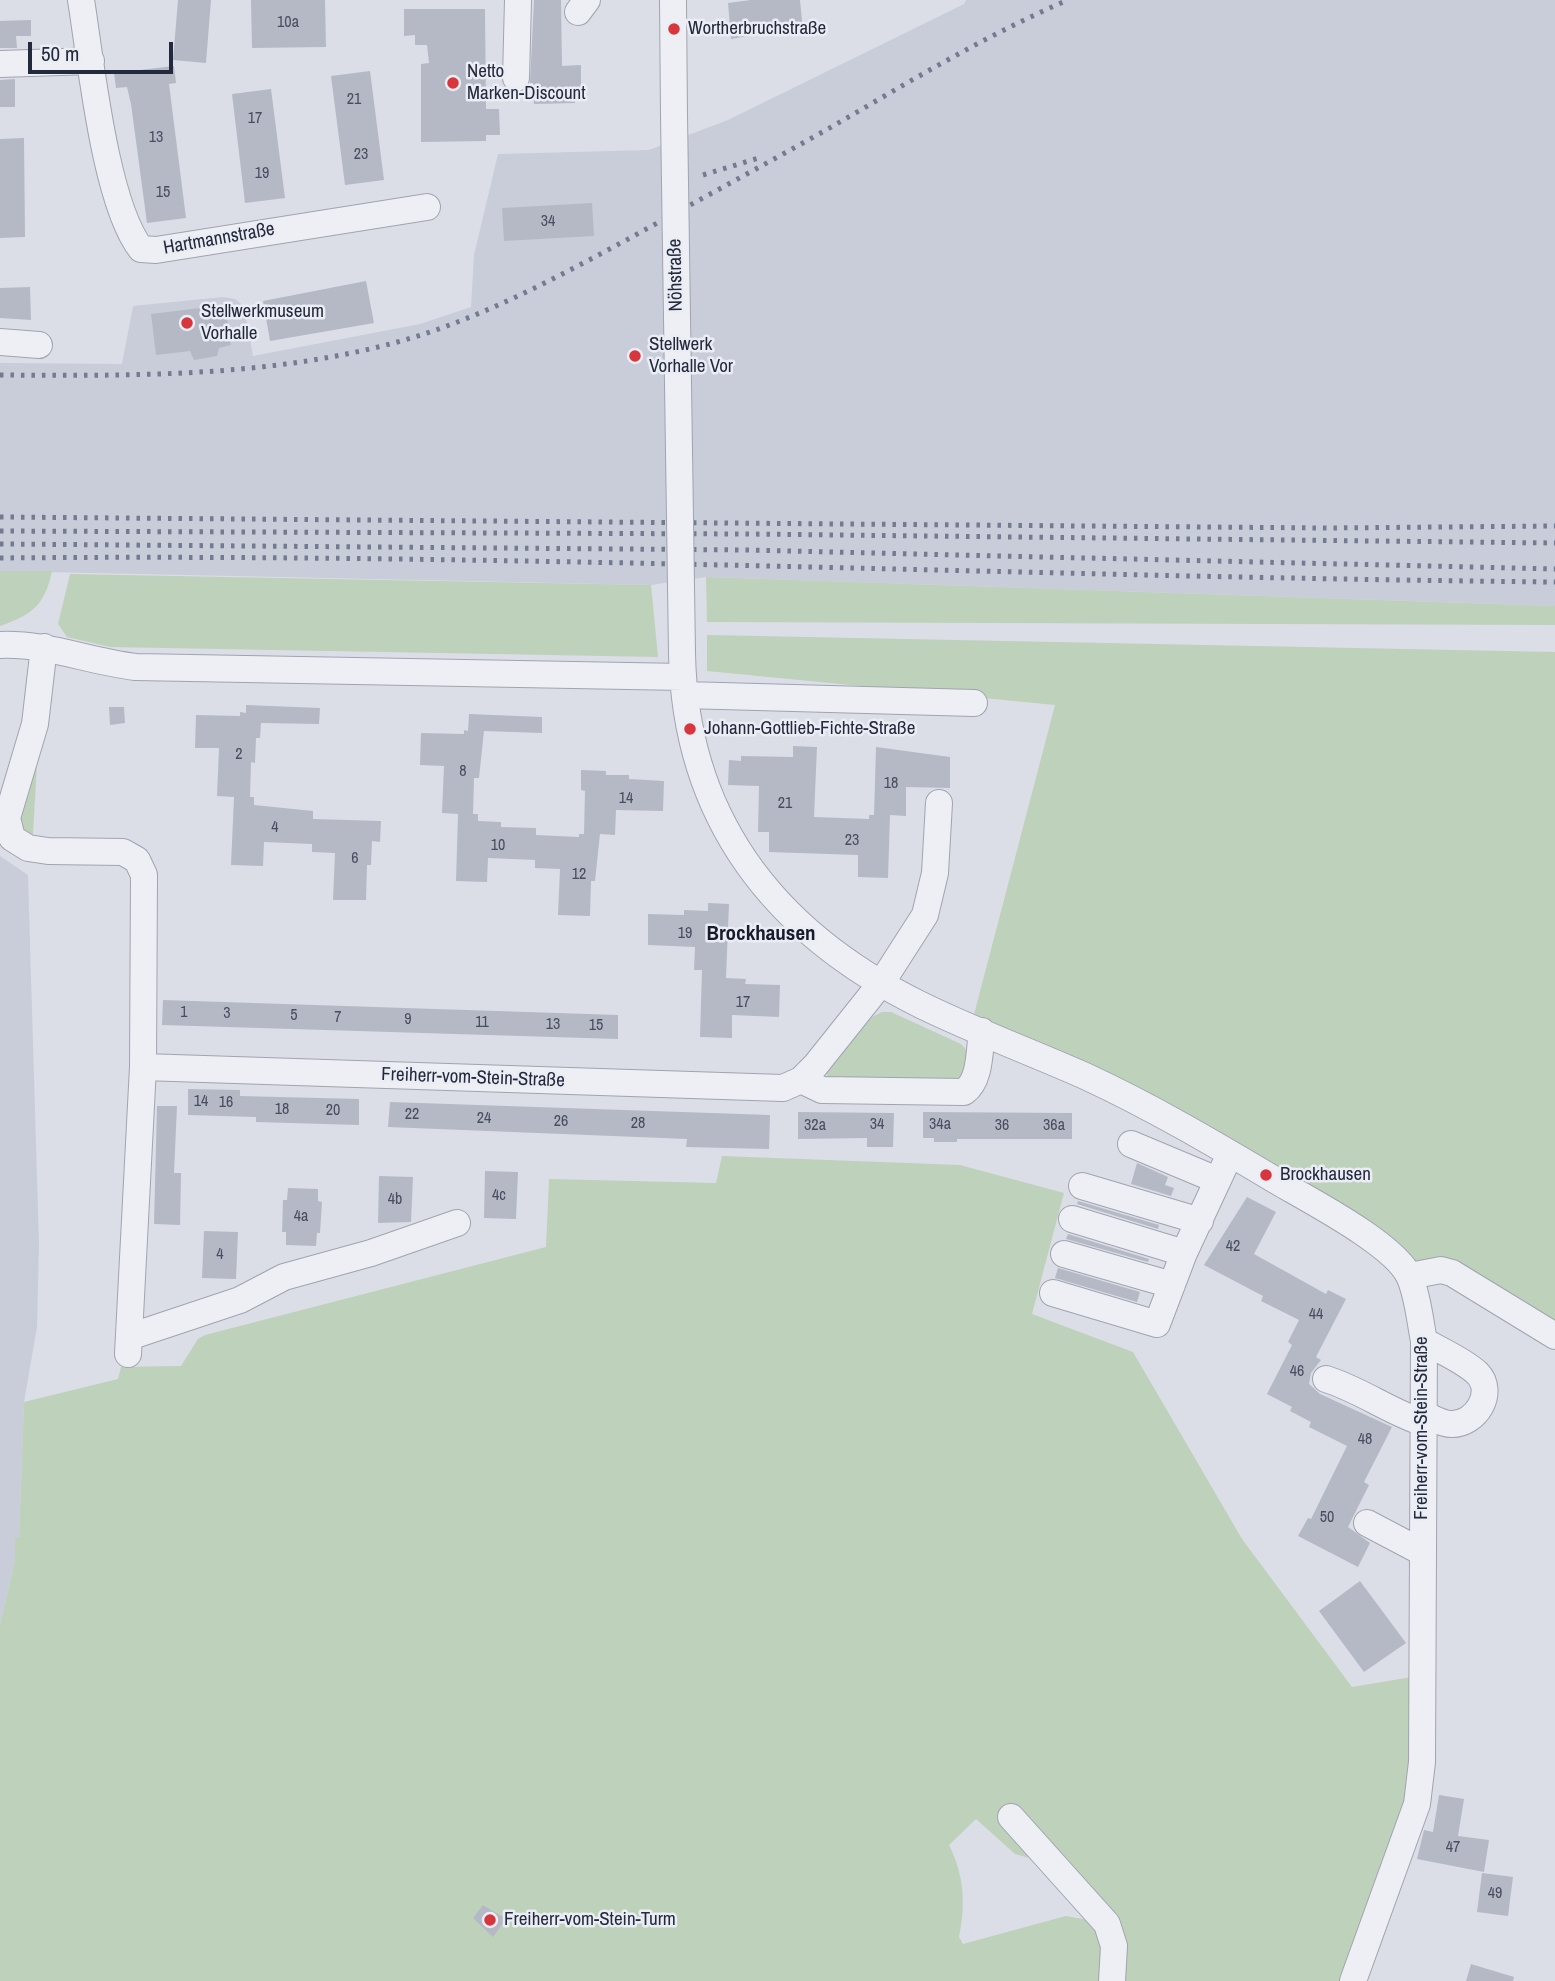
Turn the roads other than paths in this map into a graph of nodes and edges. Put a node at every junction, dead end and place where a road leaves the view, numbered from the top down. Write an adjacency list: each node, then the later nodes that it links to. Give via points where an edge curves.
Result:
1 (80, 0): 4 (street, Hartmannstraße)
2 (518, 0): 6 (street)
3 (673, 0): 11 (street, Nöhstraße, bridge)
4 (91, 61): 5 (street); 7 (street, Hartmannstraße, via 113,180 130,234 141,249)
5 (0, 64)
6 (516, 78)
7 (427, 207)
8 (0, 342): 9 (street)
9 (39, 345)
10 (22, 645): 11 (street, via 136,667); 16 (street, via 35,724 8,818 12,838 28,848 48,852 123,852 138,860 144,875)
11 (683, 675): 12 (street); 14 (street, via 690,729 718,818 749,871 836,955)
12 (974, 702)
13 (939, 803): 14 (street, via 935,873 925,915)
14 (882, 982): 15 (street); 17 (street)
15 (982, 1031): 17 (street, Freiherr-vom-Stein-Straße, via 976,1076 964,1092 822,1090); 19 (street, via 1142,1104)
16 (143, 1067): 17 (street, Freiherr-vom-Stein-Straße, via 783,1088); 24 (street, via 128,1345 240,1300 284,1277)
17 (801, 1080)
18 (1131, 1144): 20 (street)
19 (1230, 1154): 20 (street); 27 (street, via 1348,1223 1388,1252)
20 (1217, 1180): 23 (street)
21 (1082, 1185): 23 (street)
22 (1072, 1219): 25 (street)
23 (1200, 1221): 25 (street)
24 (457, 1223)
25 (1184, 1253): 28 (street)
26 (1064, 1254): 28 (street)
27 (1410, 1276): 30 (street, via 1441,1270 1452,1273); 31 (street, Freiherr-vom-Stein-Straße)
28 (1172, 1285): 29 (street, via 1157,1324)
29 (1053, 1293)
30 (1555, 1336)
31 (1424, 1341): 33 (street, Freiherr-vom-Stein-Straße); 33 (street, via 1478,1374 1485,1396 1475,1415 1465,1422)
32 (1326, 1379): 33 (street, via 1357,1389 1397,1413)
33 (1425, 1419): 35 (street, Freiherr-vom-Stein-Straße)
34 (1367, 1523): 35 (street)
35 (1422, 1552): 38 (street, Freiherr-vom-Stein-Straße, via 1422,1762 1417,1804)
36 (1011, 1817): 37 (street, via 1107,1924 1114,1946)
37 (1112, 1981)
38 (1353, 1981)

